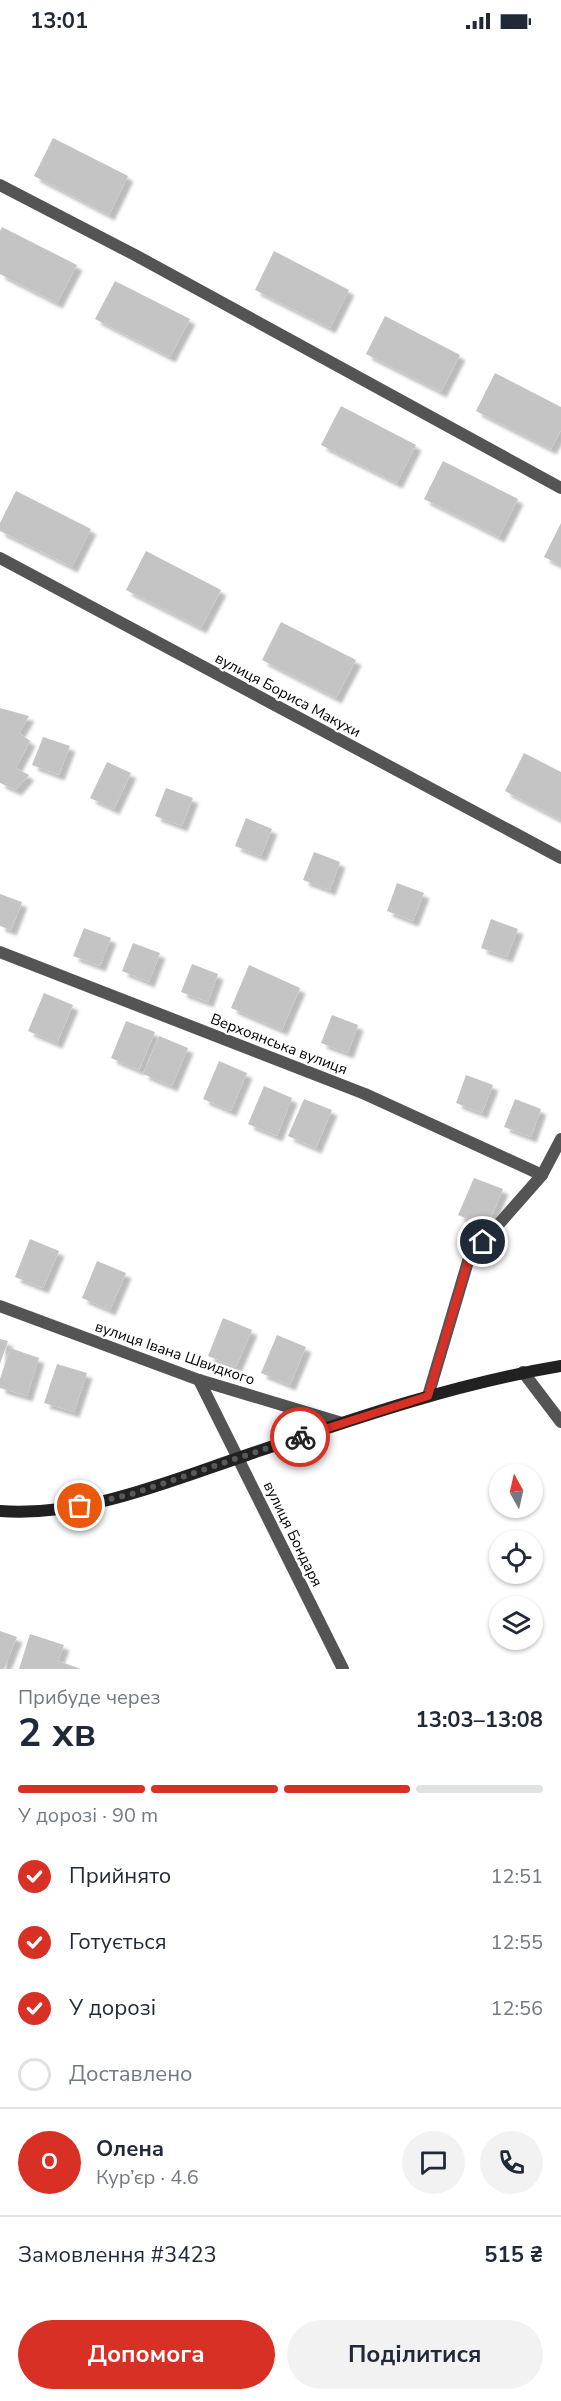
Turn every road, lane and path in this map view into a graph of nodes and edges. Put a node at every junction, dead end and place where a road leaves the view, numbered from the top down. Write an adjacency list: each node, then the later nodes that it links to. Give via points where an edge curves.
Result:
1 (0, 185): 2 (street)
2 (561, 488)
3 (0, 558): 4 (street, вулиця Бориса Макухи)
4 (561, 858)
5 (0, 952): 7 (street, Верхоянська вулиця, via 365,1094)
6 (561, 1139): 7 (street)
7 (542, 1175): 12 (street, via 469,1258)
8 (0, 1306): 11 (street, вулиця Івана Швидкого)
9 (561, 1366): 10 (street)
10 (523, 1372): 12 (street); 13 (street)
11 (199, 1380): 14 (street, вулиця Івана Швидкого); 15 (street, вулиця Бондаря)
12 (428, 1396): 14 (street)
13 (561, 1422)
14 (342, 1423): 15 (street)
15 (238, 1458): 16 (street, via 132,1494 80,1506); 17 (street, вулиця Бондаря)
16 (0, 1511)
17 (343, 1669)

